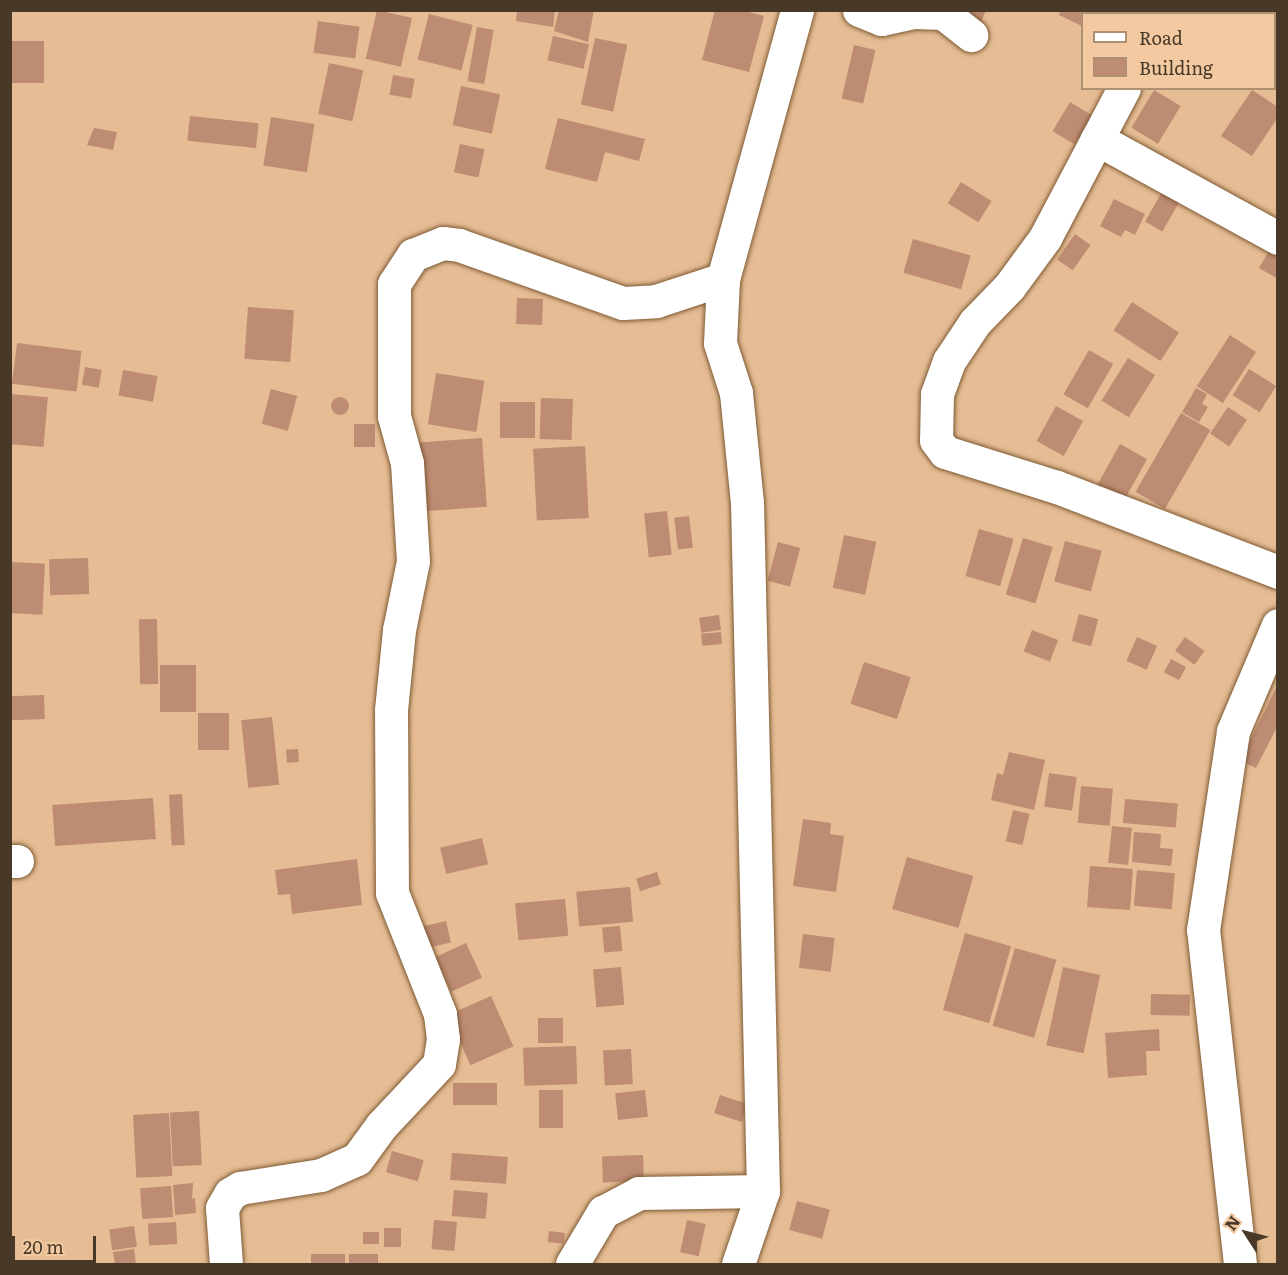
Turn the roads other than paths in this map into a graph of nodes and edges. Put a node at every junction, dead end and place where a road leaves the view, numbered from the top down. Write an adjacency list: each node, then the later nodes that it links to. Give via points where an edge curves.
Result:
1 (797, 10): 7 (street)
2 (859, 10): 3 (street, via 881,19 913,12 943,13)
3 (971, 35)
4 (1123, 90): 5 (street)
5 (1096, 139): 6 (street); 8 (street, via 1045,238 1009,286 975,322 949,361 937,394 936,440 945,452 1057,487)
6 (1278, 238)
7 (723, 279): 10 (street, via 720,343 736,393 747,503); 11 (street, via 656,301 623,303 459,245 443,243 413,255 394,284 394,416 407,463 413,561 399,630 391,710 392,893 440,1014 443,1039 439,1064 381,1126 357,1159 321,1175 240,1188 230,1194 222,1208)
8 (1278, 572)
9 (1278, 625): 14 (street, via 1233,730 1203,930)
10 (763, 1191): 12 (street, via 639,1193 603,1212); 13 (street)
11 (226, 1264)
12 (572, 1264)
13 (738, 1264)
14 (1240, 1264)

